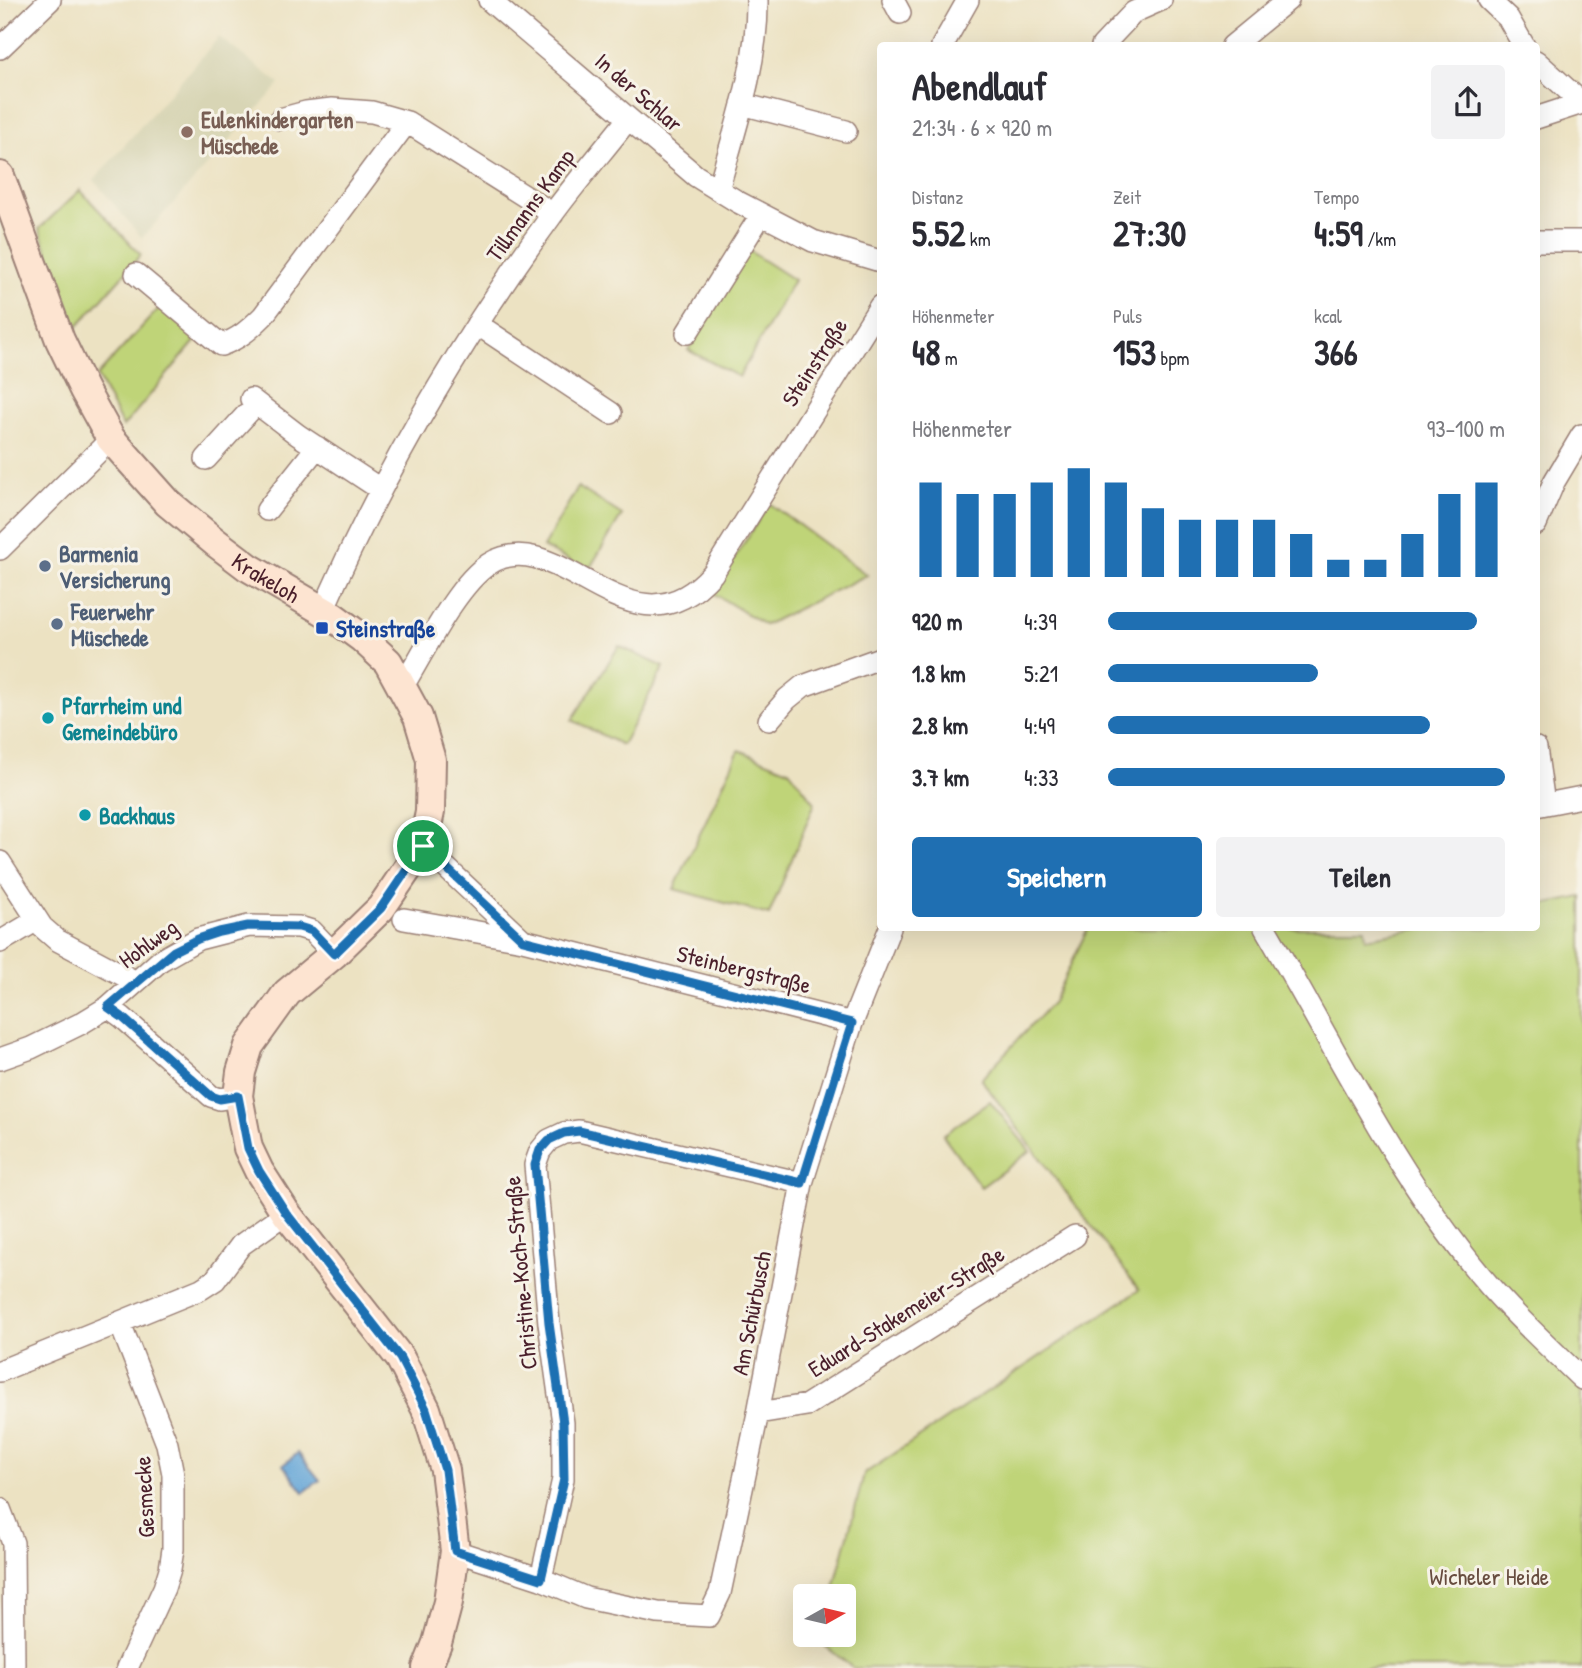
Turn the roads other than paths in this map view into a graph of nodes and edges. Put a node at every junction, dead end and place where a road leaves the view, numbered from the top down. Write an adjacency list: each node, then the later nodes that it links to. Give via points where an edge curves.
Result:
1 (50, 0): 12 (street)
2 (489, 0): 17 (street, In der Schlar)
3 (757, 0): 14 (street)
4 (968, 0): 8 (street)
5 (1161, 0): 9 (street, via 1137,10)
6 (1288, 0): 10 (street)
7 (1489, 0): 11 (street, via 1508,18)
8 (944, 42)
9 (1106, 42)
10 (1237, 42)
11 (1522, 42)
12 (0, 48)
13 (1540, 65): 15 (street, via 1582,103)
14 (742, 104): 19 (street); 21 (street)
15 (1540, 117)
16 (280, 119): 18 (street, via 332,109 372,112)
17 (628, 119): 21 (street, In der Schlar); 22 (street, Tillmanns Kamp)
18 (407, 122): 22 (street); 27 (street, via 263,316 233,341 221,345)
19 (846, 131)
20 (0, 176): 33 (street, Krakeloh, via 60,340)
21 (718, 190): 23 (street, In der Schlar)
22 (553, 214): 29 (street, Tillmanns Kamp)
23 (761, 215): 26 (street, In der Schlar, via 813,241); 30 (street)
24 (1540, 241): 25 (street)
25 (1582, 241)
26 (877, 260)
27 (136, 274)
28 (877, 311): 42 (street, Steinstraße, via 713,573 698,589 670,602 631,603 534,555 511,554 474,575)
29 (477, 324): 31 (street); 36 (street, Tillmanns Kamp)
30 (687, 333)
31 (611, 413)
32 (1582, 435): 38 (street)
33 (111, 439): 39 (street); 40 (street, Krakeloh, via 168,503 215,541 248,567)
34 (317, 447): 35 (street, via 253,401); 36 (street); 37 (street)
35 (206, 459)
36 (380, 489): 40 (street, Tillmanns Kamp)
37 (267, 510)
38 (1540, 515)
39 (0, 548)
40 (323, 610): 42 (street, Krakeloh, via 388,662)
41 (877, 659): 43 (street, via 803,686)
42 (403, 686): 46 (street, Krakeloh, via 430,760 430,812)
43 (769, 720)
44 (1582, 797): 45 (street)
45 (1541, 805)
46 (423, 846): 52 (street, Steinbergstraße); 54 (street, Krakeloh, via 381,908)
47 (0, 862): 49 (street)
48 (404, 919): 52 (street, Steinbergstraße)
49 (37, 920): 53 (street); 55 (street, via 57,940)
50 (889, 931): 57 (street)
51 (1267, 931): 65 (street, via 1408,1174 1446,1230 1480,1276)
52 (523, 940): 57 (street, Steinbergstraße)
53 (0, 942)
54 (334, 954): 55 (street, Hohlweg, via 312,931 248,926 186,945); 59 (street, Krakeloh, via 287,993 249,1046)
55 (136, 982): 56 (street, Hohlweg)
56 (108, 1007): 58 (street, Hohlweg, via 31,1048); 59 (street, via 211,1096)
57 (852, 1023): 60 (street, Am Schürbusch)
58 (0, 1059)
59 (238, 1096): 61 (street, Krakeloh, via 248,1148)
60 (802, 1183): 66 (street, Am Schürbusch); 69 (street, Christine-Koch-Straße, via 579,1131 549,1140 540,1150 535,1165 538,1213 563,1423 564,1479)
61 (286, 1213): 63 (street, via 241,1245 215,1280); 68 (street, Krakeloh, via 400,1358 426,1409 445,1470)
62 (1075, 1236): 66 (street, Eduard-Stakemeier-Straße, via 807,1405)
63 (120, 1323): 64 (street); 71 (street, Gesmecke, via 167,1444 173,1474 170,1569)
64 (0, 1371)
65 (1582, 1379)
66 (758, 1413): 69 (street, Am Schürbusch, via 720,1592 709,1616 624,1607 586,1598)
67 (0, 1509): 70 (street, via 13,1543)
68 (455, 1551): 69 (street); 72 (street, Krakeloh, via 448,1602)
69 (541, 1579)
70 (14, 1668)
71 (127, 1668)
72 (427, 1668)

